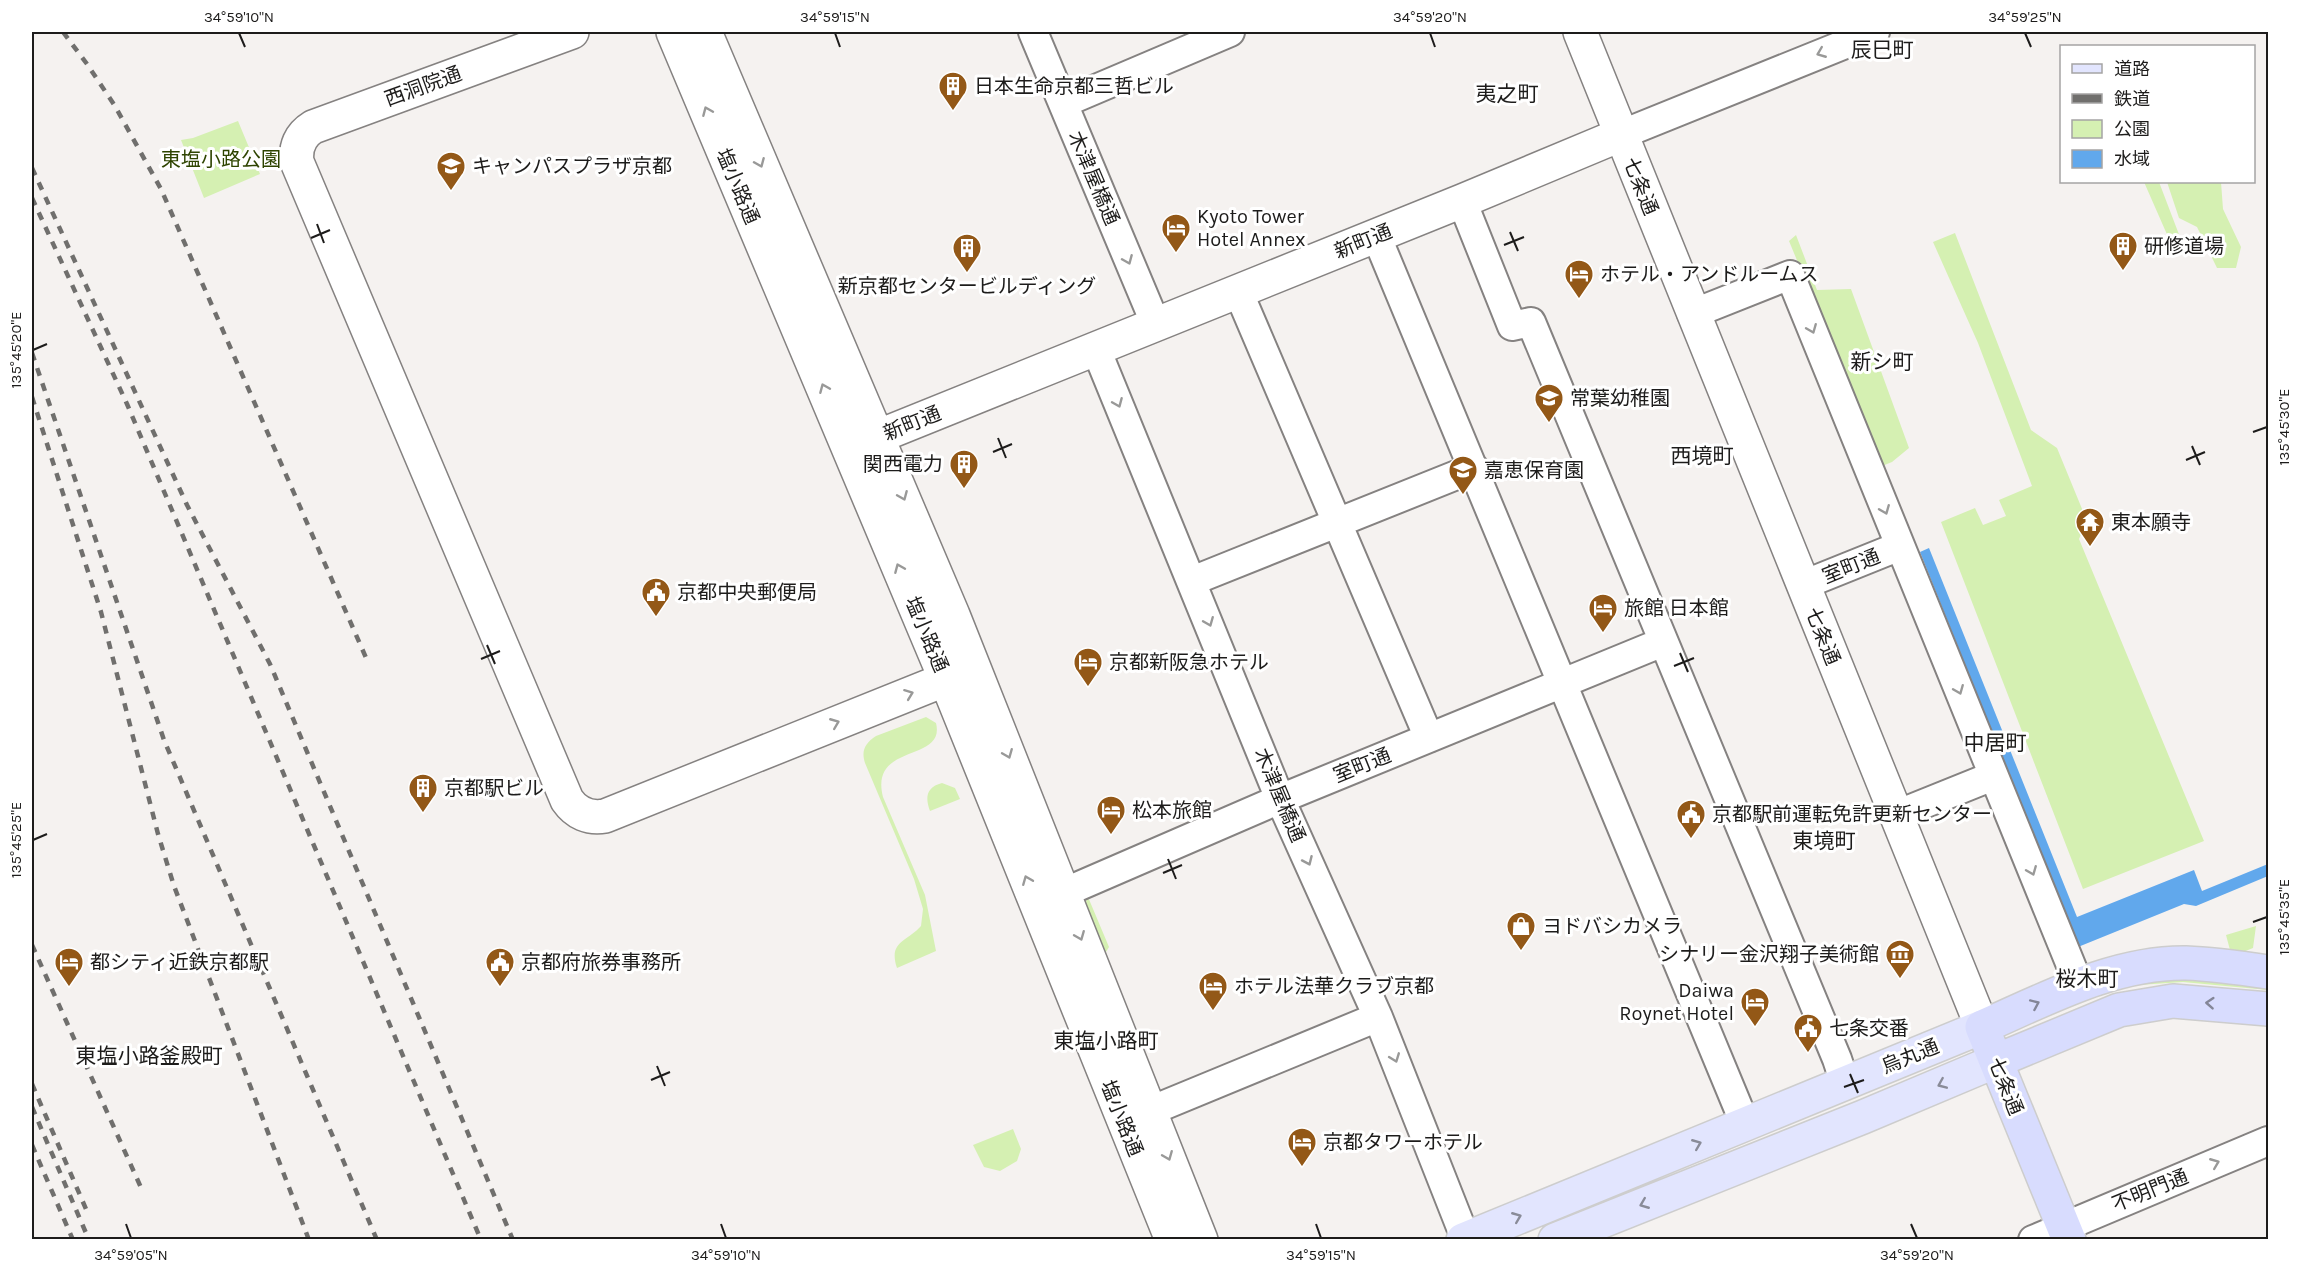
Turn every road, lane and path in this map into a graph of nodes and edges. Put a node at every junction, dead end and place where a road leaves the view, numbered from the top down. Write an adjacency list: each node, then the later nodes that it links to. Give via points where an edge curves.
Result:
1 (573, 32): 23 (street, 西洞院通, one-way to 23, via 313,127 298,143 297,162 571,805 586,816 605,816)
2 (673, 32): 16 (street, 塩小路通, one-way to 2)
3 (705, 32): 16 (street, 塩小路通, one-way to 16)
4 (1033, 32): 8 (street, 木津屋橋通)
5 (1230, 32): 8 (street)
6 (1580, 32): 9 (street, 七条通)
7 (1875, 32): 9 (street, 新町通, one-way to 9)
8 (1063, 103): 14 (street, 木津屋橋通, one-way to 14)
9 (1620, 135): 10 (street, 新町通); 13 (street, 七条通)
10 (1462, 201): 11 (street, 新町通); 22 (street, via 1512,326 1531,322)
11 (1376, 235): 12 (street, 新町通); 17 (street)
12 (1238, 291): 14 (street, 新町通); 18 (street)
13 (1692, 314): 19 (street, one-way to 19, via 1790,275); 21 (street, 七条通)
14 (1156, 325): 15 (street, 新町通)
15 (1096, 349): 16 (street, 新町通); 20 (street, 木津屋橋通, one-way to 20)
16 (863, 442): 23 (street, 塩小路通)
17 (1474, 468): 18 (street); 24 (street)
18 (1338, 522): 20 (street); 25 (street)
19 (1900, 546): 21 (street, 室町通); 26 (street, one-way to 26)
20 (1192, 581): 27 (street, 木津屋橋通, one-way to 27)
21 (1803, 585): 28 (street, 七条通)
22 (1663, 642): 24 (street, 室町通); 36 (street)
23 (960, 674): 29 (street, 塩小路通, one-way to 29); 41 (street, 塩小路通, one-way to 23)
24 (1563, 682): 25 (street, 室町通); 38 (street)
25 (1429, 738): 27 (street, 室町通)
26 (1994, 776): 28 (street); 31 (street, one-way to 31)
27 (1280, 799): 29 (street, 室町通); 33 (street, 木津屋橋通, one-way to 33)
28 (1896, 815): 34 (street, 七条通)
29 (1063, 893): 37 (street, 塩小路通, one-way to 37)
30 (2268, 972): 31 (highway, 烏丸通, via 2185,963 2130,969)
31 (2079, 985): 34 (highway, 烏丸通, one-way to 31)
32 (2268, 1009): 35 (highway, 烏丸通, one-way to 35, via 2173,1001 2119,1010)
33 (1378, 1017): 37 (street); 43 (street, 木津屋橋通, one-way to 43)
34 (1982, 1028): 35 (highway, 七条通); 36 (main road, 烏丸通)
35 (1996, 1061): 40 (highway, 七条通); 44 (main road, 烏丸通, one-way to 44)
36 (1845, 1083): 38 (main road, 烏丸通)
37 (1150, 1111): 42 (street, 塩小路通, one-way to 42)
38 (1746, 1124): 43 (main road, 烏丸通, one-way to 38)
39 (2268, 1141): 40 (street, 不明門通, one-way to 39)
40 (2066, 1233): 45 (street, 不明門通)
41 (1172, 1239)
42 (1201, 1239)
43 (1465, 1239)
44 (1555, 1239)
45 (2033, 1239)

